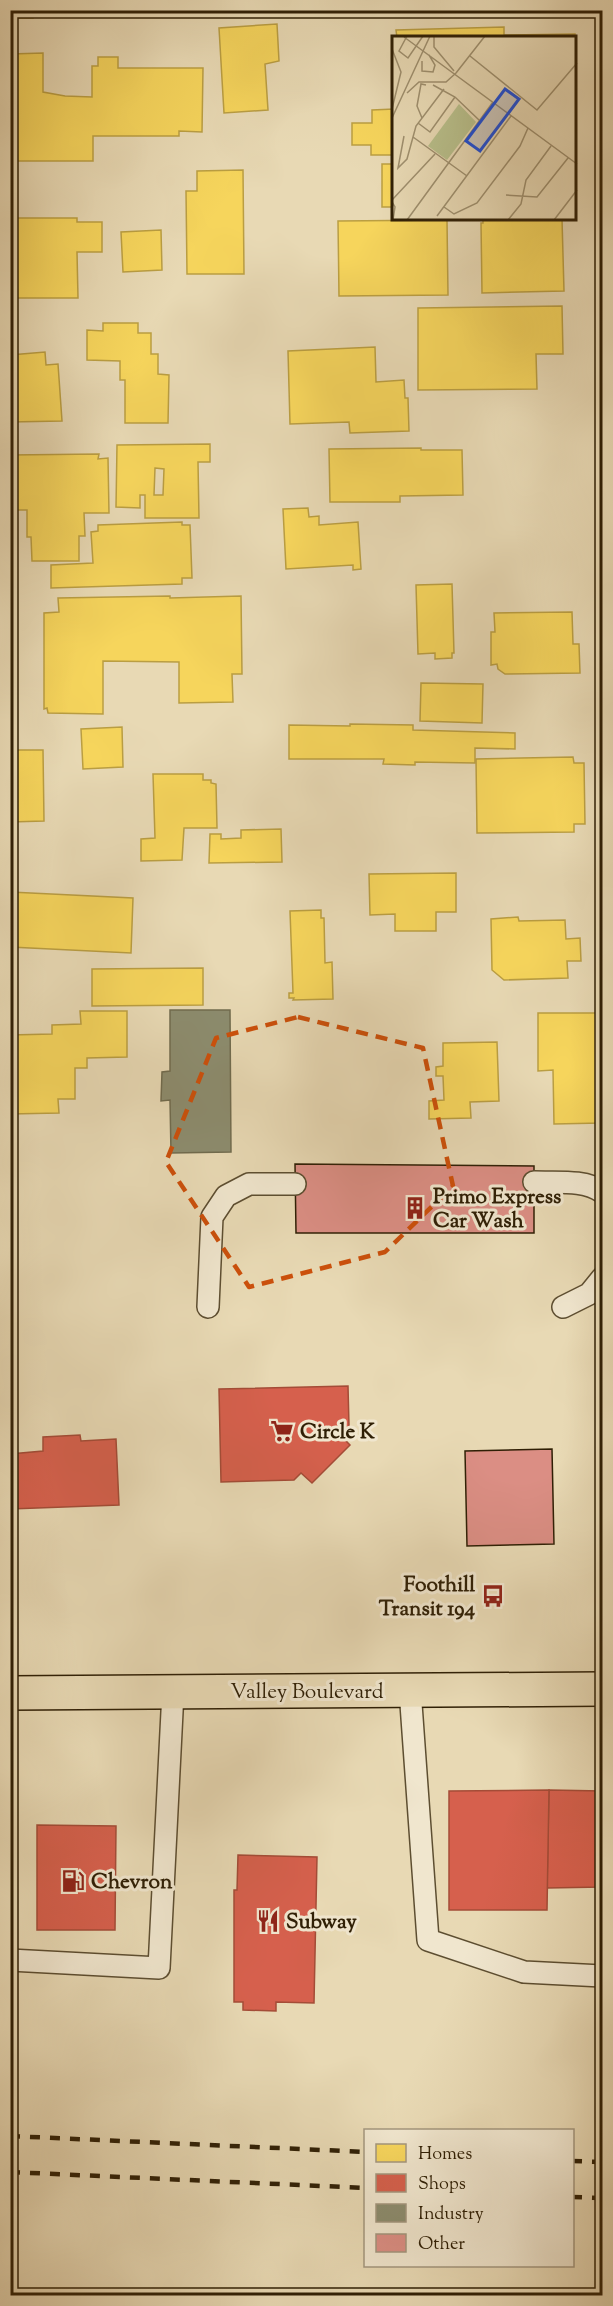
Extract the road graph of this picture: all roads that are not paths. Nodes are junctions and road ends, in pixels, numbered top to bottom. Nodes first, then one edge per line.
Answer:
1 (534, 1182) dead end
2 (295, 1184) dead end
3 (603, 1192) edge
4 (603, 1278) edge
5 (208, 1307) dead end
6 (563, 1307) dead end
7 (603, 1689) edge
8 (410, 1690) junction
9 (174, 1692) junction
10 (10, 1693) edge
11 (10, 1960) edge
12 (603, 1976) edge

1 - 3 lane
2 - 5 lane
4 - 6 lane
7 - 8 main road, Valley Boulevard
8 - 9 main road, Valley Boulevard
8 - 12 lane
9 - 10 main road, Valley Boulevard
9 - 11 lane

